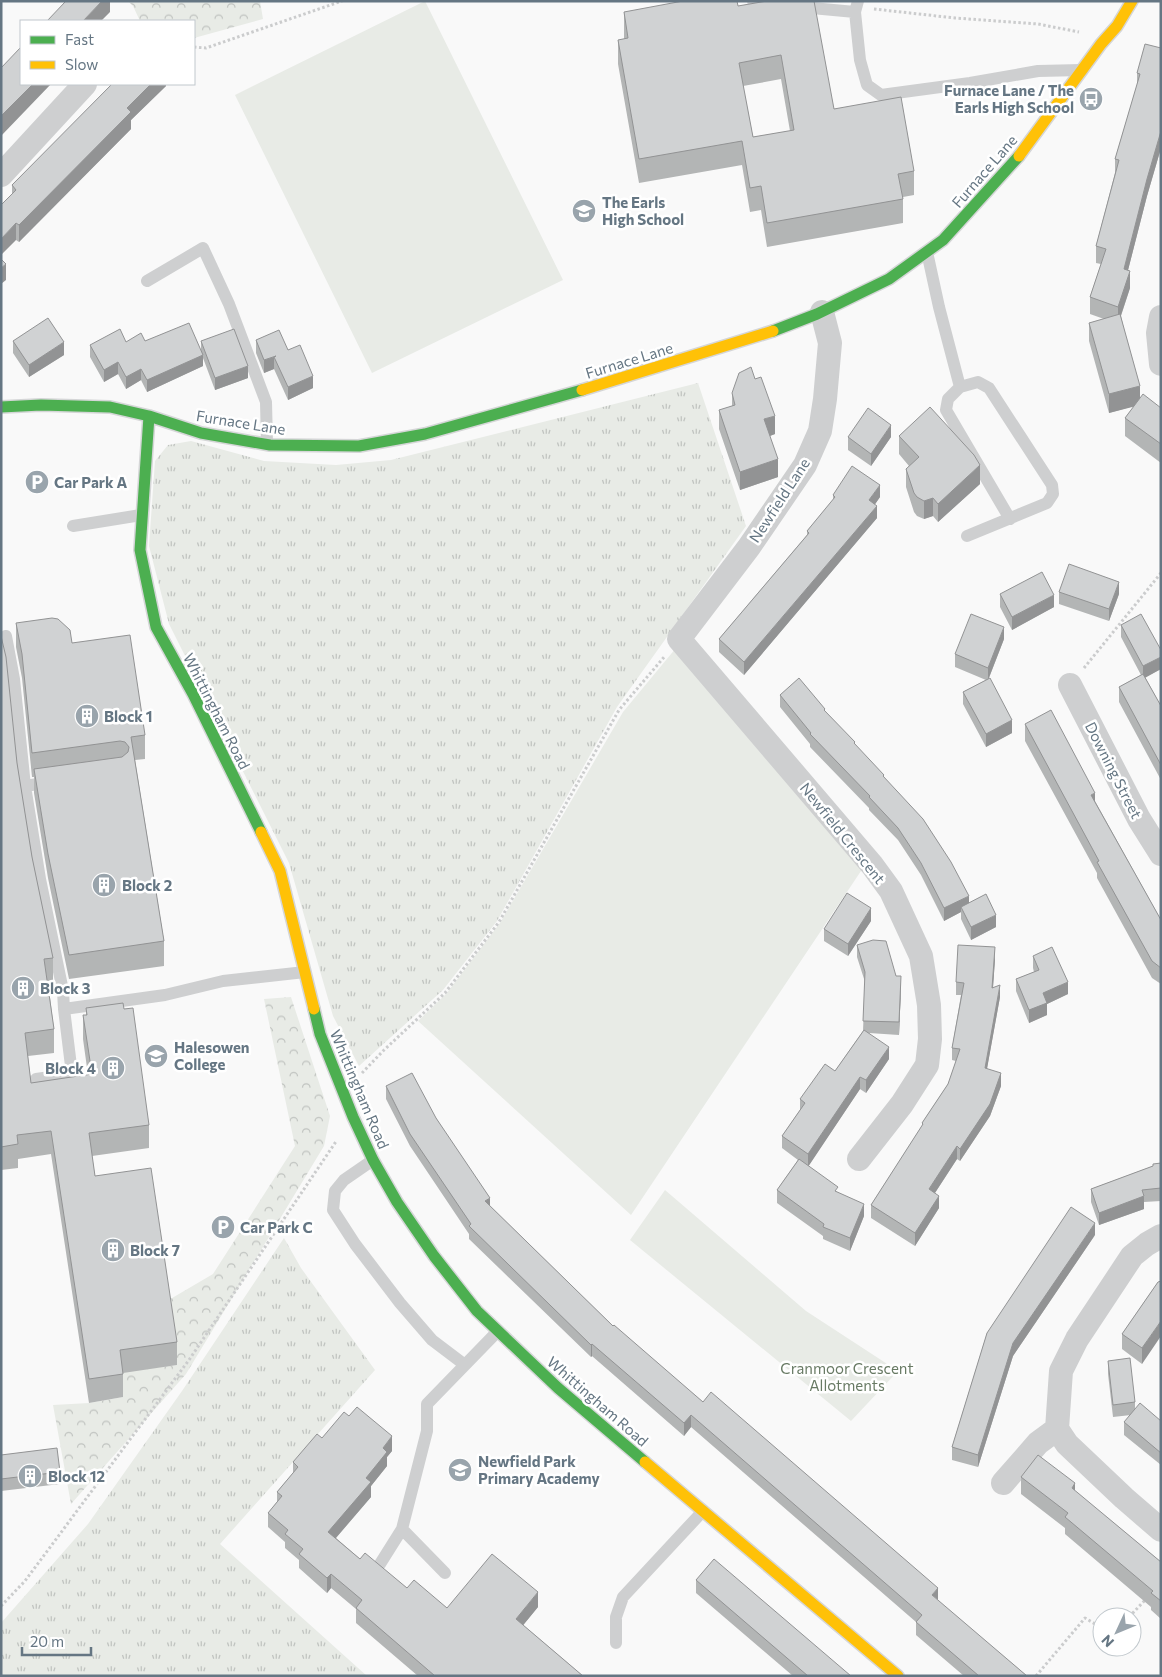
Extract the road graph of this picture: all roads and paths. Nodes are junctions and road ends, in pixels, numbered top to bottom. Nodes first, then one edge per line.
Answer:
1 (342, 1) edge
2 (753, 1) edge
3 (1132, 1) edge
4 (857, 7) edge
5 (1084, 33) dead end
6 (195, 47) edge
7 (1082, 70) junction
8 (84, 85) edge
9 (1, 175) edge
10 (927, 252) junction
11 (147, 281) dead end
12 (822, 312) junction
13 (1161, 317) edge
14 (1161, 364) edge
15 (960, 387) junction
16 (1, 407) edge
17 (149, 416) junction
18 (266, 444) junction
19 (141, 515) junction
20 (1010, 519) junction
21 (72, 526) dead end
22 (967, 536) dead end
23 (1161, 573) edge
24 (6, 636) dead end
25 (679, 639) junction
26 (1070, 685) joint
27 (63, 781) edge
28 (25, 786) junction
29 (1161, 854) edge
30 (305, 972) junction
31 (64, 1009) junction
32 (36, 1079) dead end
33 (343, 1094) junction
34 (352, 1117) junction
35 (859, 1159) dead end
36 (373, 1160) junction
37 (1161, 1236) edge
38 (498, 1332) junction
39 (465, 1365) junction
40 (1056, 1429) junction
41 (1002, 1483) dead end
42 (703, 1511) junction
43 (402, 1529) junction
44 (1161, 1530) edge
45 (380, 1564) edge
46 (445, 1573) dead end
47 (1148, 1596) edge
48 (1, 1606) edge
49 (1138, 1607) edge
50 (1092, 1622) edge
51 (616, 1643) dead end
52 (898, 1676) edge
53 (1036, 1676) edge

1 - 6 path
2 - 4 lane
3 - 7 street, Furnace Lane
4 - 5 path
4 - 7 lane
7 - 10 street, Furnace Lane
8 - 9 street
10 - 12 street, Furnace Lane
10 - 15 lane
11 - 18 lane
12 - 18 street, Furnace Lane
12 - 25 street, Newfield Lane
13 - 14 street
15 - 20 lane
15 - 20 lane
16 - 17 street, Furnace Lane
17 - 18 street, Furnace Lane
17 - 19 street, Whittingham Road
19 - 21 lane
19 - 30 street, Whittingham Road
20 - 22 lane
23 - 26 path
24 - 28 lane
25 - 33 path
25 - 35 street, Newfield Crescent
26 - 29 street, Downing Street
27 - 28 lane
28 - 31 lane
30 - 31 lane
30 - 33 street, Whittingham Road
31 - 32 lane
33 - 34 street, Whittingham Road
34 - 36 street, Whittingham Road
34 - 48 path
36 - 38 street, Whittingham Road
36 - 39 lane
37 - 40 street
38 - 39 lane
38 - 42 street, Whittingham Road
39 - 43 lane
40 - 41 street
40 - 44 street
42 - 51 lane
42 - 52 street, Whittingham Road
43 - 45 lane
43 - 46 lane
47 - 49 path
50 - 53 path

